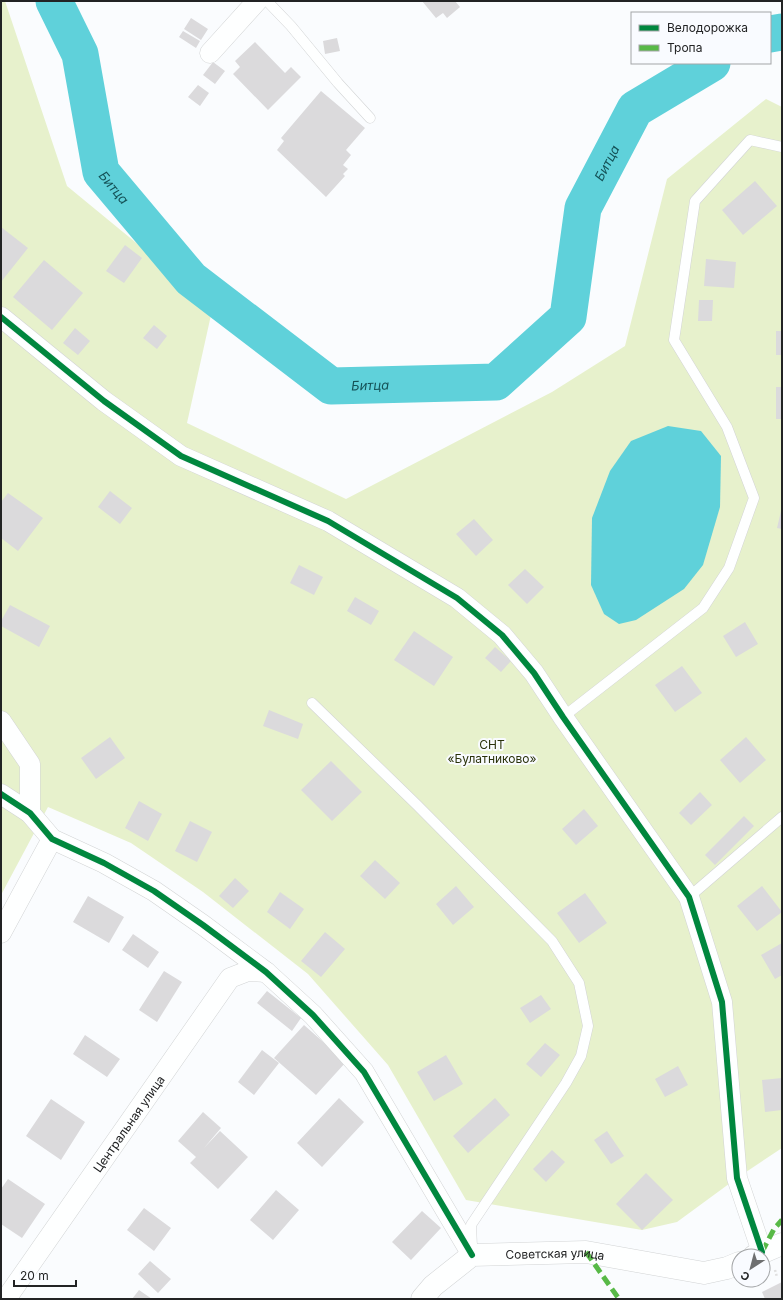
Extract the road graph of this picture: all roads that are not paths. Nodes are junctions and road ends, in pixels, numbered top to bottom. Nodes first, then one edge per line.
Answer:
1 (257, 1) edge
2 (267, 1) edge
3 (210, 53) dead end
4 (370, 118) dead end
5 (782, 147) edge
6 (1, 317) edge
7 (312, 703) dead end
8 (563, 717) junction
9 (1, 721) edge
10 (1, 794) edge
11 (30, 813) junction
12 (782, 817) edge
13 (52, 840) junction
14 (689, 897) junction
15 (1, 934) edge
16 (266, 972) junction
17 (782, 1244) edge
18 (756, 1248) edge
19 (771, 1249) edge
20 (472, 1255) junction
21 (731, 1266) edge
22 (6, 1299) edge
23 (422, 1299) edge

1 - 3 street
2 - 4 lane
5 - 8 lane
6 - 8 street
7 - 20 lane
8 - 14 street
9 - 11 street
10 - 11 street
11 - 13 street
12 - 14 lane
13 - 15 street
13 - 16 street
14 - 18 street
16 - 20 street
16 - 22 street, Центральная улица
17 - 19 street
20 - 21 street, Советская улица
20 - 23 street

